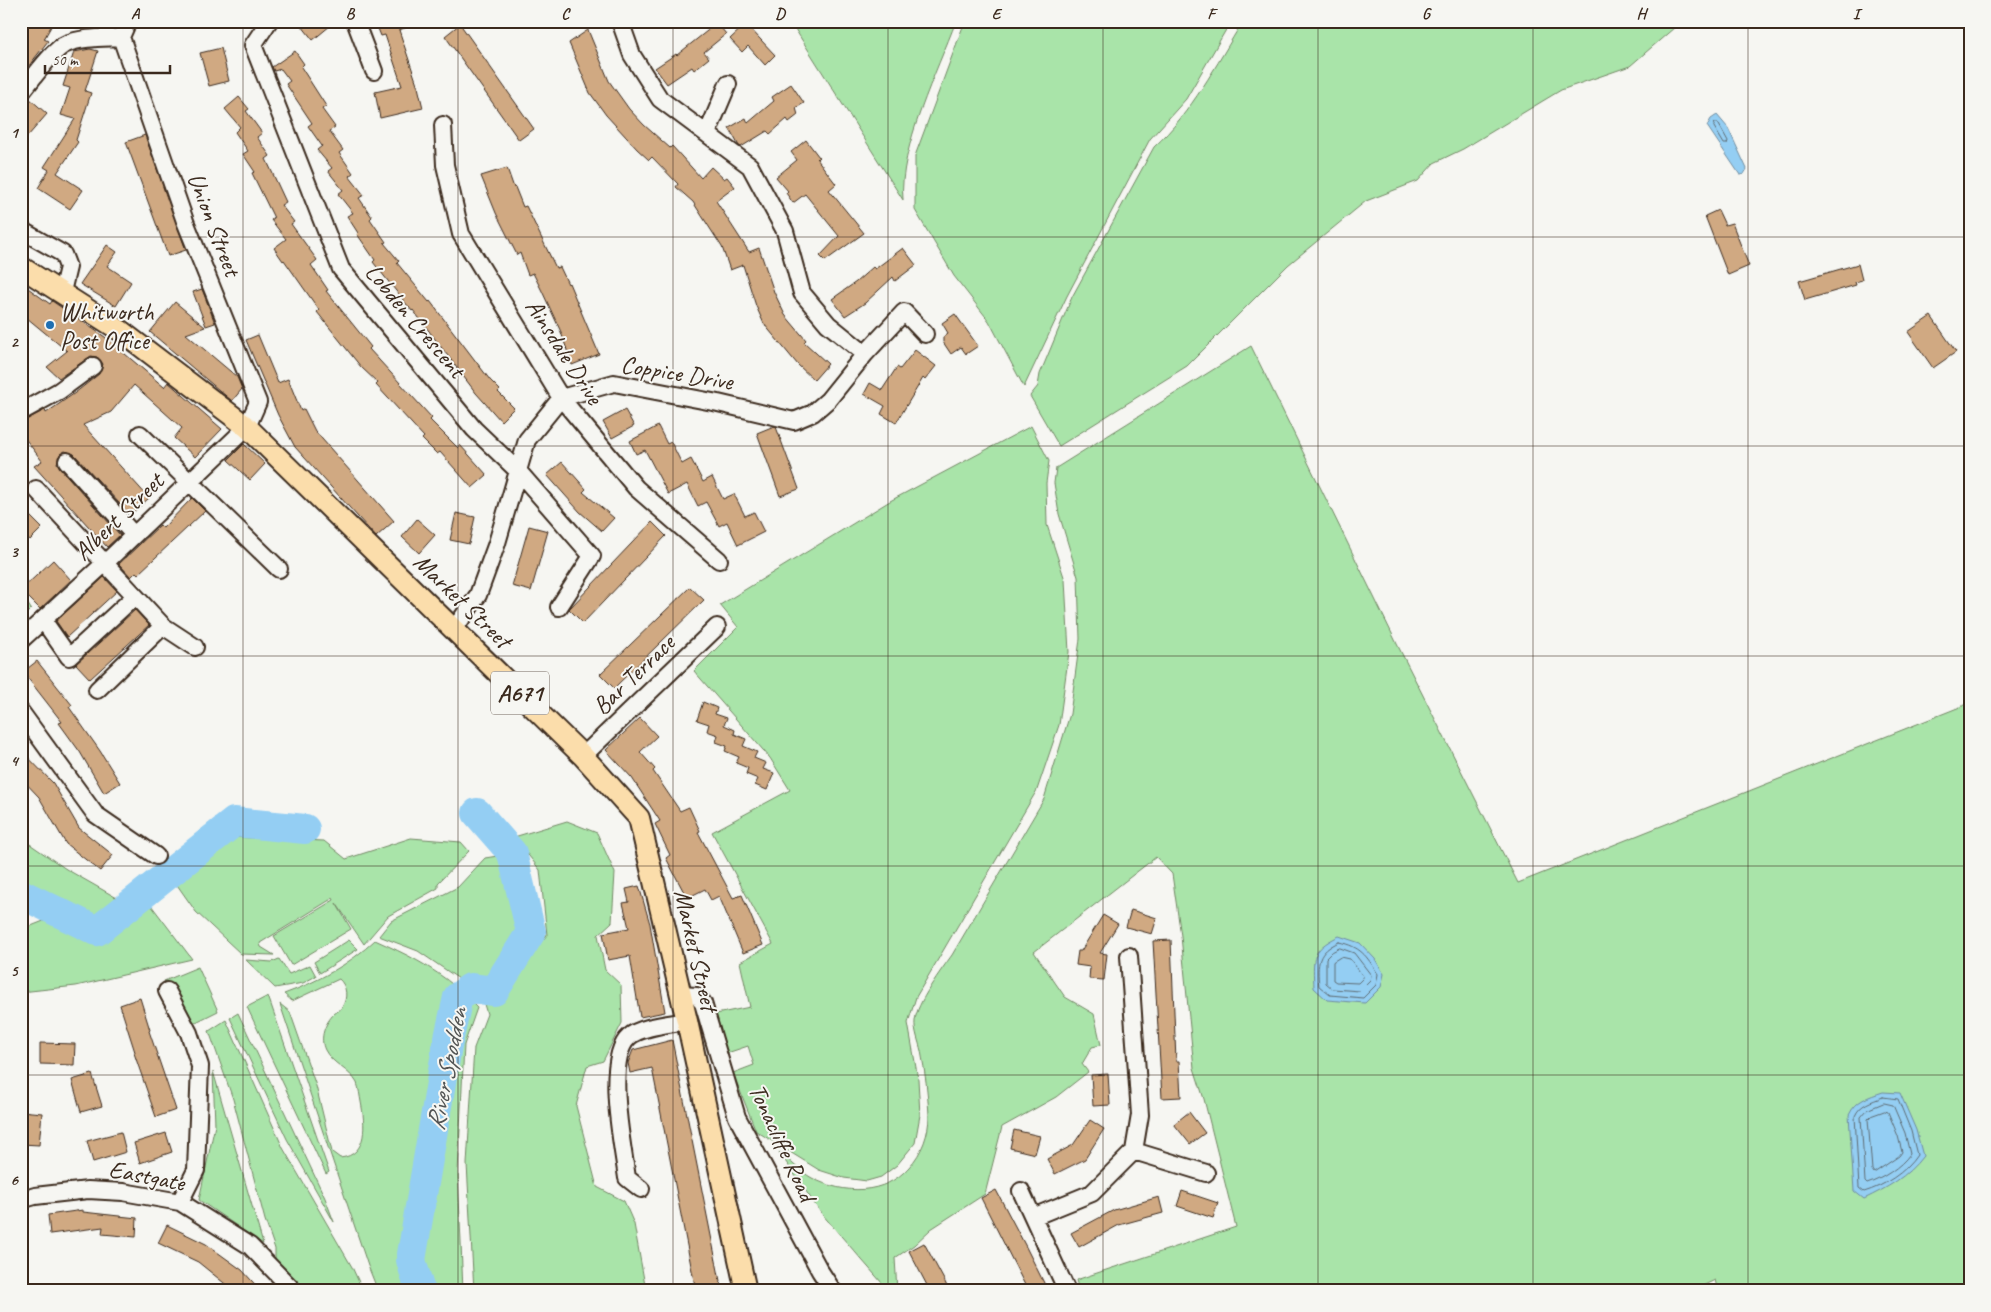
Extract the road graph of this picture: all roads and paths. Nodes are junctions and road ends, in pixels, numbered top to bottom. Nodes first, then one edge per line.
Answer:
1 (128, 21) edge
2 (269, 21) edge
3 (355, 21) edge
4 (620, 21) edge
5 (121, 37) junction
6 (374, 71) dead end
7 (728, 84) dead end
8 (21, 93) edge
9 (442, 126) dead end
10 (707, 134) junction
11 (21, 230) edge
12 (21, 267) edge
13 (62, 292) junction
14 (925, 334) dead end
15 (865, 354) junction
16 (93, 366) dead end
17 (561, 398) junction
18 (21, 412) edge
19 (247, 426) junction
20 (140, 434) dead end
21 (67, 461) dead end
22 (518, 472) junction
23 (189, 482) junction
24 (36, 489) dead end
25 (134, 535) junction
26 (719, 560) dead end
27 (104, 564) junction
28 (280, 569) dead end
29 (135, 596) junction
30 (559, 607) dead end
31 (43, 620) junction
32 (163, 626) junction
33 (717, 627) dead end
34 (455, 628) junction
35 (21, 640) edge
36 (195, 647) dead end
37 (96, 690) dead end
38 (21, 712) edge
39 (583, 756) junction
40 (156, 856) dead end
41 (1129, 956) dead end
42 (167, 991) dead end
43 (680, 994) junction
44 (687, 1021) junction
45 (1134, 1151) junction
46 (1206, 1173) dead end
47 (641, 1189) dead end
48 (1022, 1191) dead end
49 (21, 1200) edge
50 (180, 1202) junction
51 (1033, 1217) junction
52 (294, 1291) edge
53 (746, 1291) edge
54 (833, 1291) edge
55 (1067, 1291) edge

1 - 5 street
2 - 22 street, Lobden Crescent
3 - 6 street
4 - 10 street
5 - 8 street
5 - 19 street, Union Street
7 - 10 street
9 - 17 street, Ainsdale Drive
10 - 15 street
11 - 13 street
12 - 13 main road, Market Street / A671
13 - 19 main road, Market Street / A671
14 - 15 street, Coppice Drive
15 - 17 street, Coppice Drive
16 - 18 street
17 - 22 street
17 - 26 street, Ainsdale Drive
19 - 23 street, Albert Street
19 - 34 main road, Market Street / A671
20 - 23 street
21 - 25 street
22 - 30 street, Lobden Crescent
22 - 34 street
23 - 25 street, Albert Street
23 - 28 street
24 - 27 street
25 - 27 street, Albert Street
27 - 29 street
27 - 31 street, Albert Street
29 - 31 street
29 - 32 street
31 - 35 street, Albert Street
32 - 36 street
32 - 37 street
33 - 39 street, Bar Terrace
34 - 39 main road, Market Street / A671
38 - 40 street
39 - 43 main road, Market Street / A671
41 - 45 street
42 - 50 street
43 - 44 main road, Market Street / A671
43 - 54 street, Tonacliffe Road
44 - 47 street
44 - 53 main road, Market Street / A671
45 - 46 street
45 - 51 street
48 - 51 street
49 - 50 street, Eastgate
50 - 52 street, Eastgate
51 - 55 street

